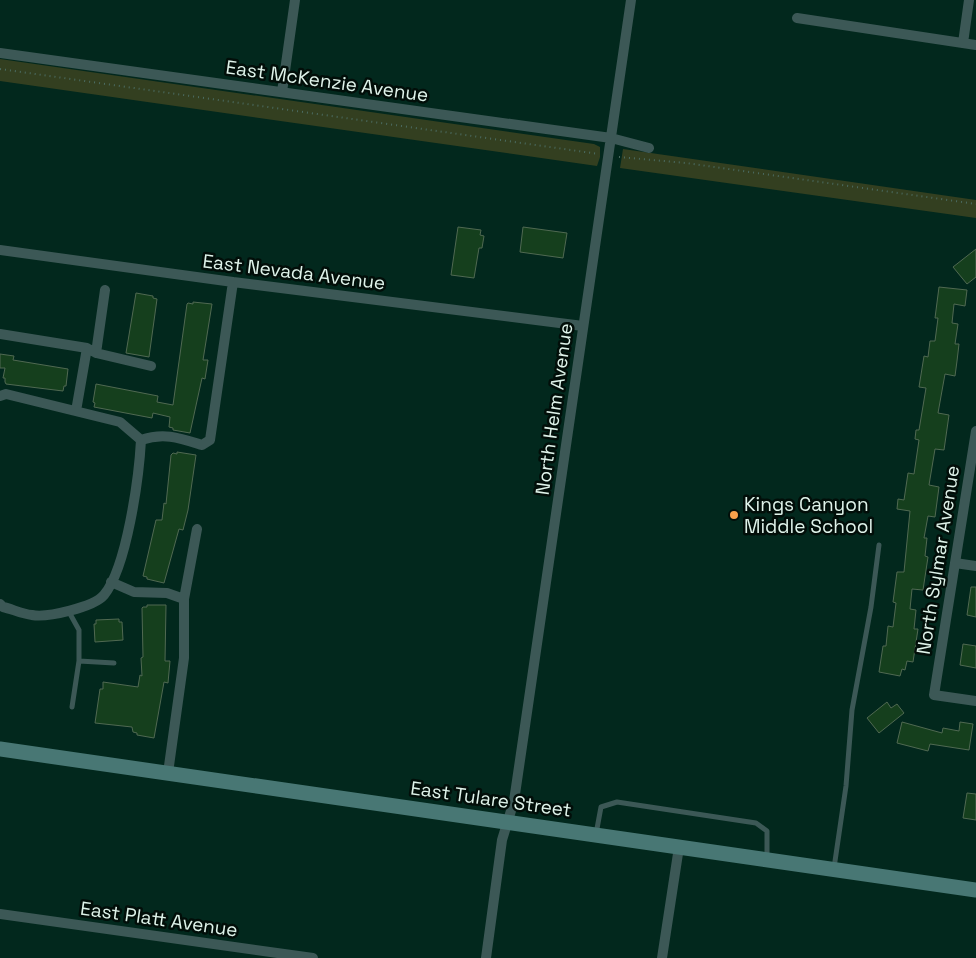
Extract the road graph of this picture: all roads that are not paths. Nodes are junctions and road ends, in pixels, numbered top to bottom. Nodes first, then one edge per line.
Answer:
1 (295, 0) edge
2 (631, 0) edge
3 (969, 0) edge
4 (797, 18) dead end
5 (963, 43) junction
6 (976, 45) edge
7 (0, 53) edge
8 (282, 92) junction
9 (611, 138) junction
10 (649, 148) dead end
11 (0, 250) edge
12 (233, 282) junction
13 (105, 290) dead end
14 (583, 326) junction
15 (0, 334) edge
16 (92, 351) junction
17 (151, 366) dead end
18 (0, 396) edge
19 (76, 411) junction
20 (976, 431) edge
21 (142, 440) junction
22 (197, 529) dead end
23 (880, 545) dead end
24 (955, 563) junction
25 (976, 566) edge
26 (112, 582) junction
27 (184, 599) junction
28 (1, 607) edge
29 (69, 612) junction
30 (79, 661) junction
31 (114, 663) dead end
32 (976, 701) edge
33 (72, 708) dead end
34 (0, 749) edge
35 (168, 773) junction
36 (507, 822) junction
37 (595, 835) junction
38 (680, 847) junction
39 (767, 860) junction
40 (834, 869) junction
41 (976, 890) edge
42 (0, 914) edge
43 (313, 958) edge
44 (486, 958) edge
45 (662, 958) edge

1 - 8 street
2 - 9 street, North Helm Avenue
3 - 5 street
4 - 5 street
5 - 6 street
7 - 8 street, East McKenzie Avenue
8 - 9 street, East McKenzie Avenue
9 - 10 street, East McKenzie Avenue
9 - 14 street, North Helm Avenue
11 - 12 street, East Nevada Avenue
12 - 14 street, East Nevada Avenue
12 - 21 street
13 - 16 street
14 - 36 street, North Helm Avenue
15 - 16 street
16 - 17 street
16 - 19 street
18 - 19 street
19 - 21 street
20 - 24 street, North Sylmar Avenue
21 - 26 street
22 - 27 street
23 - 40 lane
24 - 25 street
24 - 32 street, North Sylmar Avenue
26 - 27 street
26 - 29 street
27 - 35 street
28 - 29 street
29 - 30 lane
30 - 31 lane
30 - 33 lane
34 - 35 main road, East Tulare Street
35 - 36 main road, East Tulare Street
36 - 37 main road, East Tulare Street
36 - 44 street, North Helm Avenue
37 - 38 main road, East Tulare Street
37 - 39 lane
38 - 39 main road, East Tulare Street
38 - 45 street
39 - 40 main road, East Tulare Street
40 - 41 main road, East Tulare Street
42 - 43 street, East Platt Avenue

